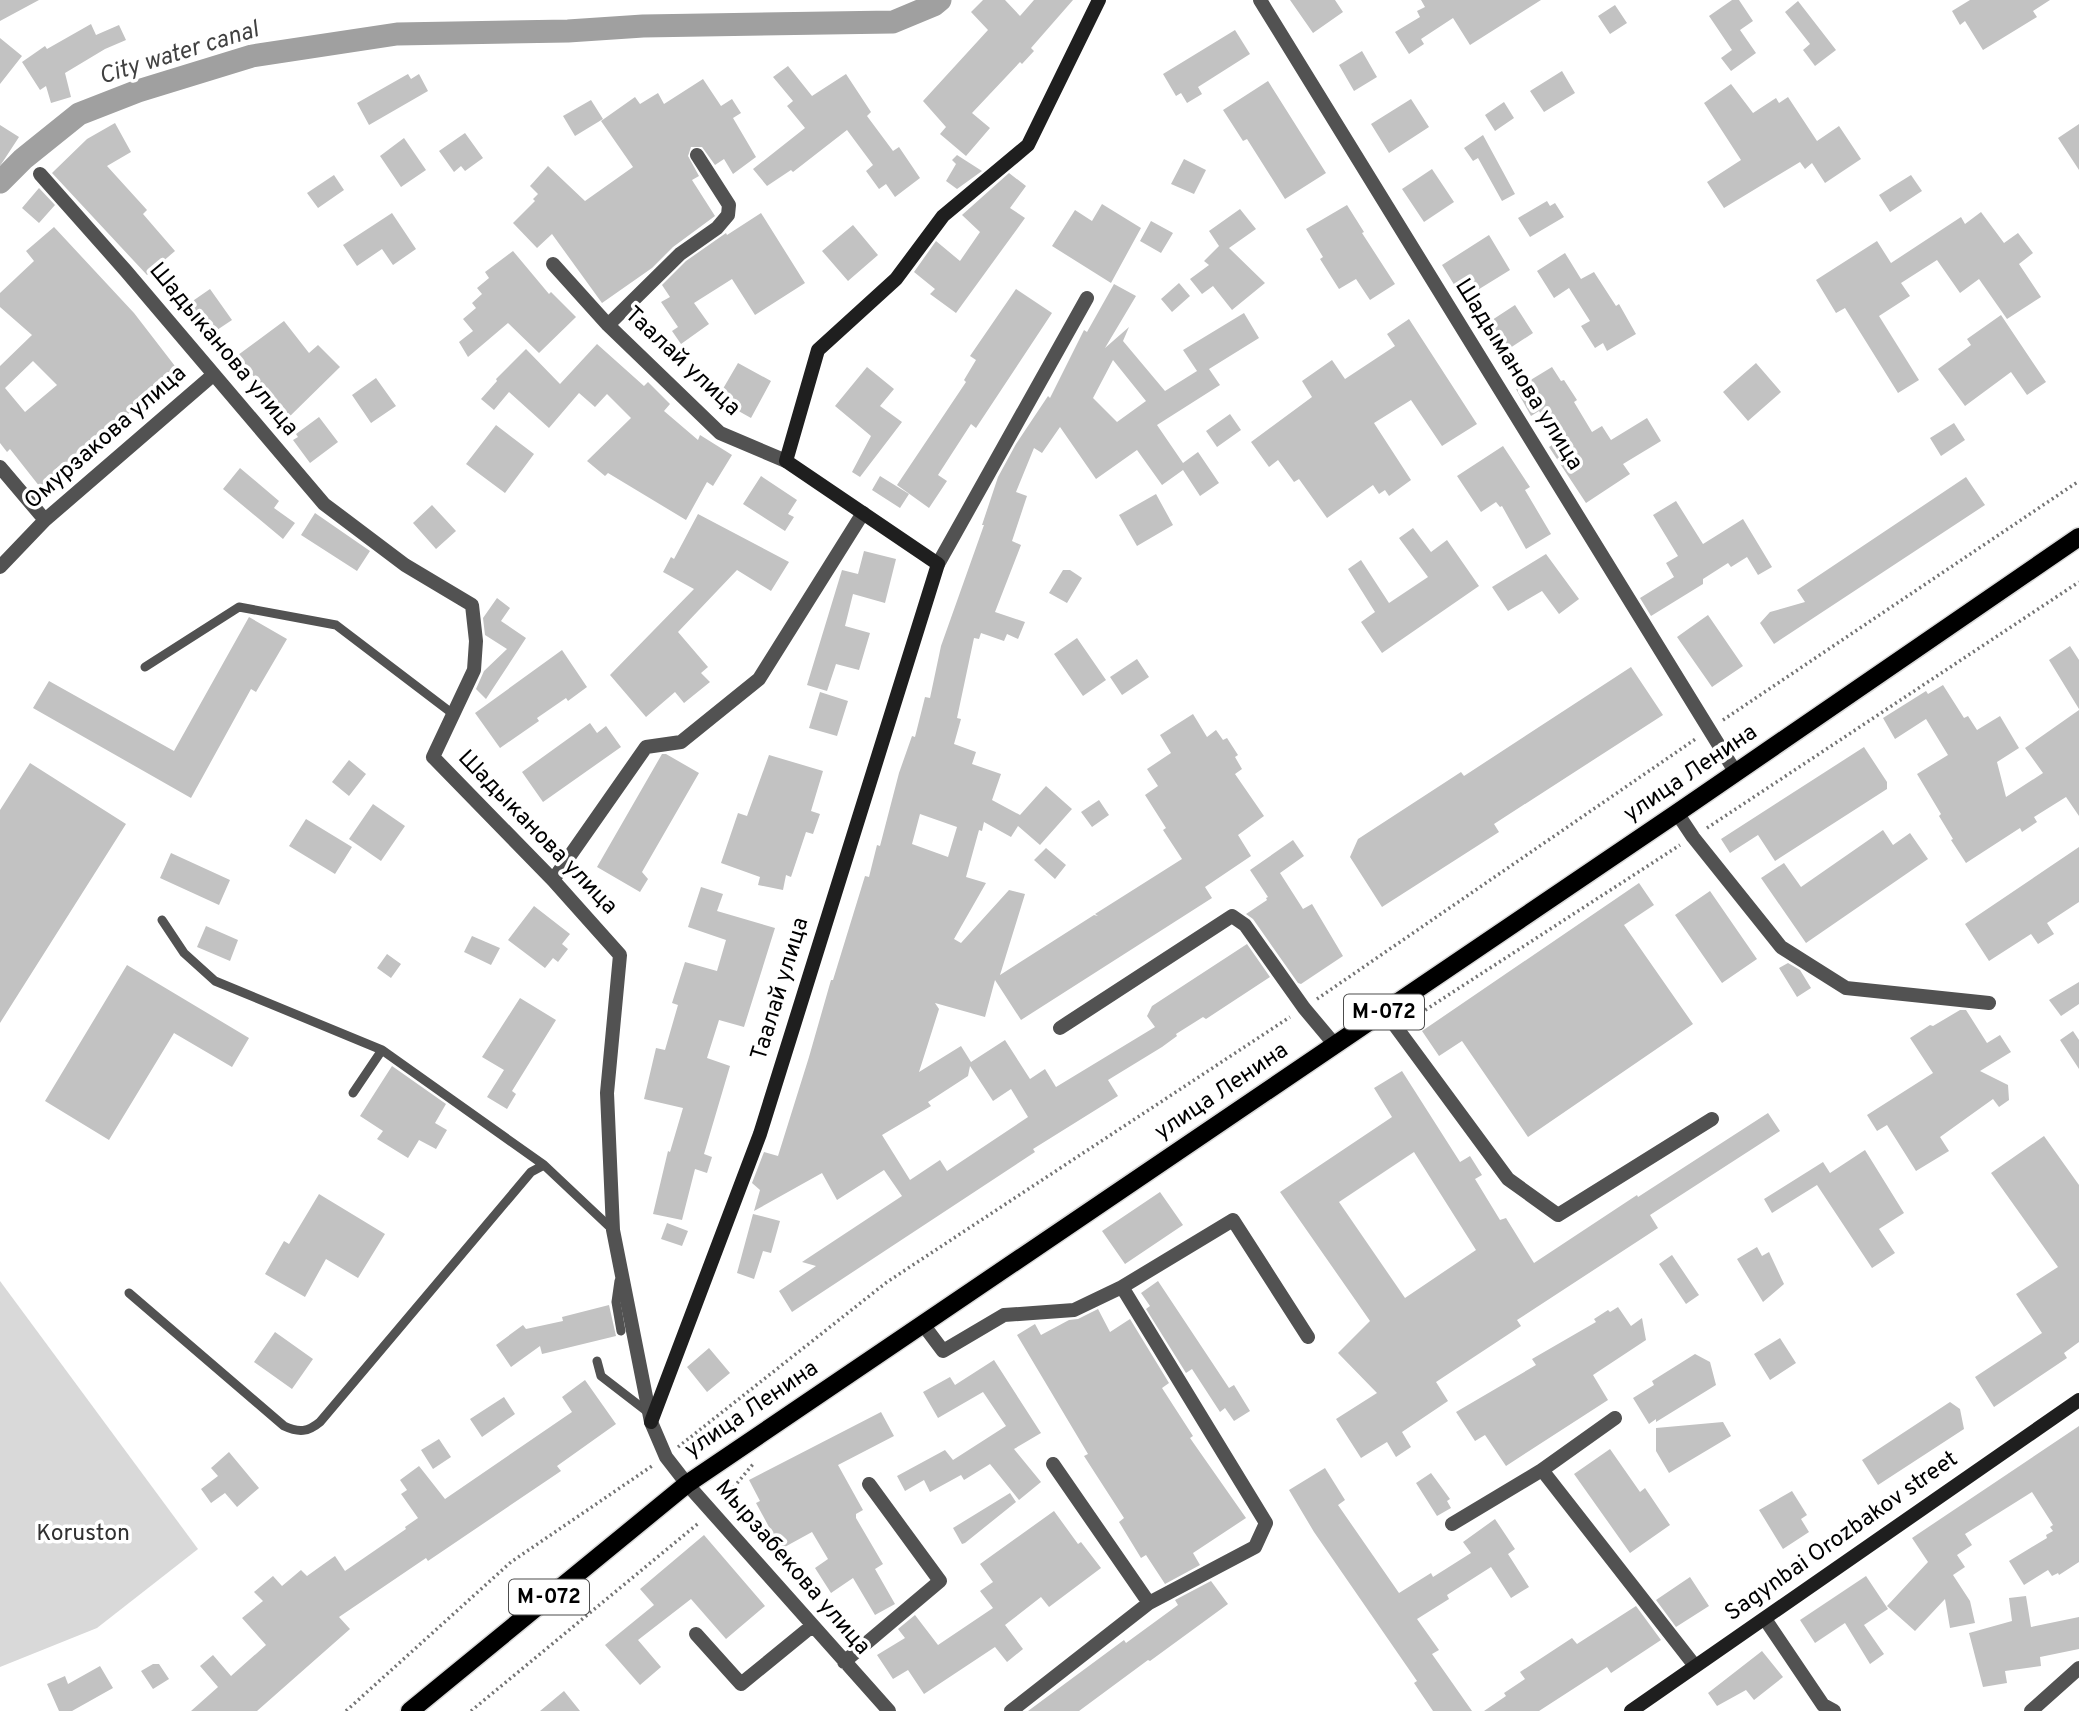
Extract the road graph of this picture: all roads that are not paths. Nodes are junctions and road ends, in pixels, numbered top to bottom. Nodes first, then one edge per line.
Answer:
1 (1099, 0) edge
2 (1260, 0) edge
3 (697, 155) dead end
4 (40, 174) dead end
5 (553, 264) dead end
6 (1087, 298) dead end
7 (608, 325) junction
8 (213, 375) junction
9 (786, 461) junction
10 (0, 467) edge
11 (863, 513) junction
12 (44, 520) junction
13 (2079, 537) edge
14 (938, 564) junction
15 (0, 567) edge
16 (145, 667) dead end
17 (453, 714) junction
18 (1736, 773) junction
19 (1678, 813) junction
20 (553, 880) junction
21 (162, 920) dead end
22 (1989, 1003) dead end
23 (1385, 1012) junction
24 (1060, 1028) dead end
25 (1335, 1045) junction
26 (382, 1050) junction
27 (353, 1093) dead end
28 (1712, 1119) dead end
29 (544, 1165) junction
30 (613, 1230) junction
31 (621, 1270) junction
32 (1122, 1287) junction
33 (129, 1293) dead end
34 (925, 1327) dead end
35 (621, 1331) dead end
36 (1308, 1337) dead end
37 (597, 1361) dead end
38 (2079, 1400) edge
39 (651, 1418) junction
40 (1615, 1418) dead end
41 (1053, 1464) dead end
42 (1542, 1470) junction
43 (687, 1484) junction
44 (869, 1485) dead end
45 (1451, 1524) dead end
46 (1149, 1603) junction
47 (1765, 1619) junction
48 (812, 1626) junction
49 (696, 1634) dead end
50 (844, 1662) junction
51 (1695, 1666) junction
52 (2079, 1668) edge
53 (410, 1711) edge
54 (889, 1711) edge
55 (1011, 1711) edge
56 (1631, 1711) edge
57 (1833, 1711) edge
58 (2031, 1711) edge

1 - 9 street
2 - 18 street, Шадыманова улица
3 - 7 street
4 - 8 street, Шадыканова улица
5 - 7 street, Таалай улица
6 - 14 street, Таалай улица
7 - 9 street, Таалай улица
8 - 12 street, Омурзакова улица
8 - 17 street, Шадыканова улица
9 - 11 street, Таалай улица
10 - 12 street
11 - 14 street, Таалай улица
11 - 20 street
12 - 15 street, Омурзакова улица
13 - 18 main road, улица Ленина / М-072
14 - 39 street, Таалай улица
16 - 17 lane
17 - 20 street, Шадыканова улица
18 - 19 main road, улица Ленина / М-072
19 - 22 street
19 - 23 main road, улица Ленина / М-072
20 - 30 street, Шадыканова улица
21 - 26 lane
23 - 25 main road, улица Ленина / М-072
23 - 28 street
24 - 25 street
25 - 43 main road, улица Ленина / М-072
26 - 27 lane
26 - 29 lane
29 - 30 lane
29 - 33 lane
30 - 31 street, Шадыканова улица
31 - 35 lane
31 - 39 street, Шадыканова улица
32 - 34 street
32 - 36 street
32 - 46 street
37 - 39 lane
38 - 47 street, Sagynbai Orozbakov street
39 - 43 street, Мырзабекова улица
40 - 42 street
41 - 46 street
42 - 45 street
42 - 51 street
43 - 48 street, Мырзабекова улица
43 - 53 main road, улица Ленина / М-072
44 - 50 street
46 - 55 street
47 - 51 street, Sagynbai Orozbakov street
47 - 57 street
48 - 49 street
48 - 50 street, Мырзабекова улица
50 - 54 street, Мырзабекова улица
51 - 56 street, Sagynbai Orozbakov street
52 - 58 street

